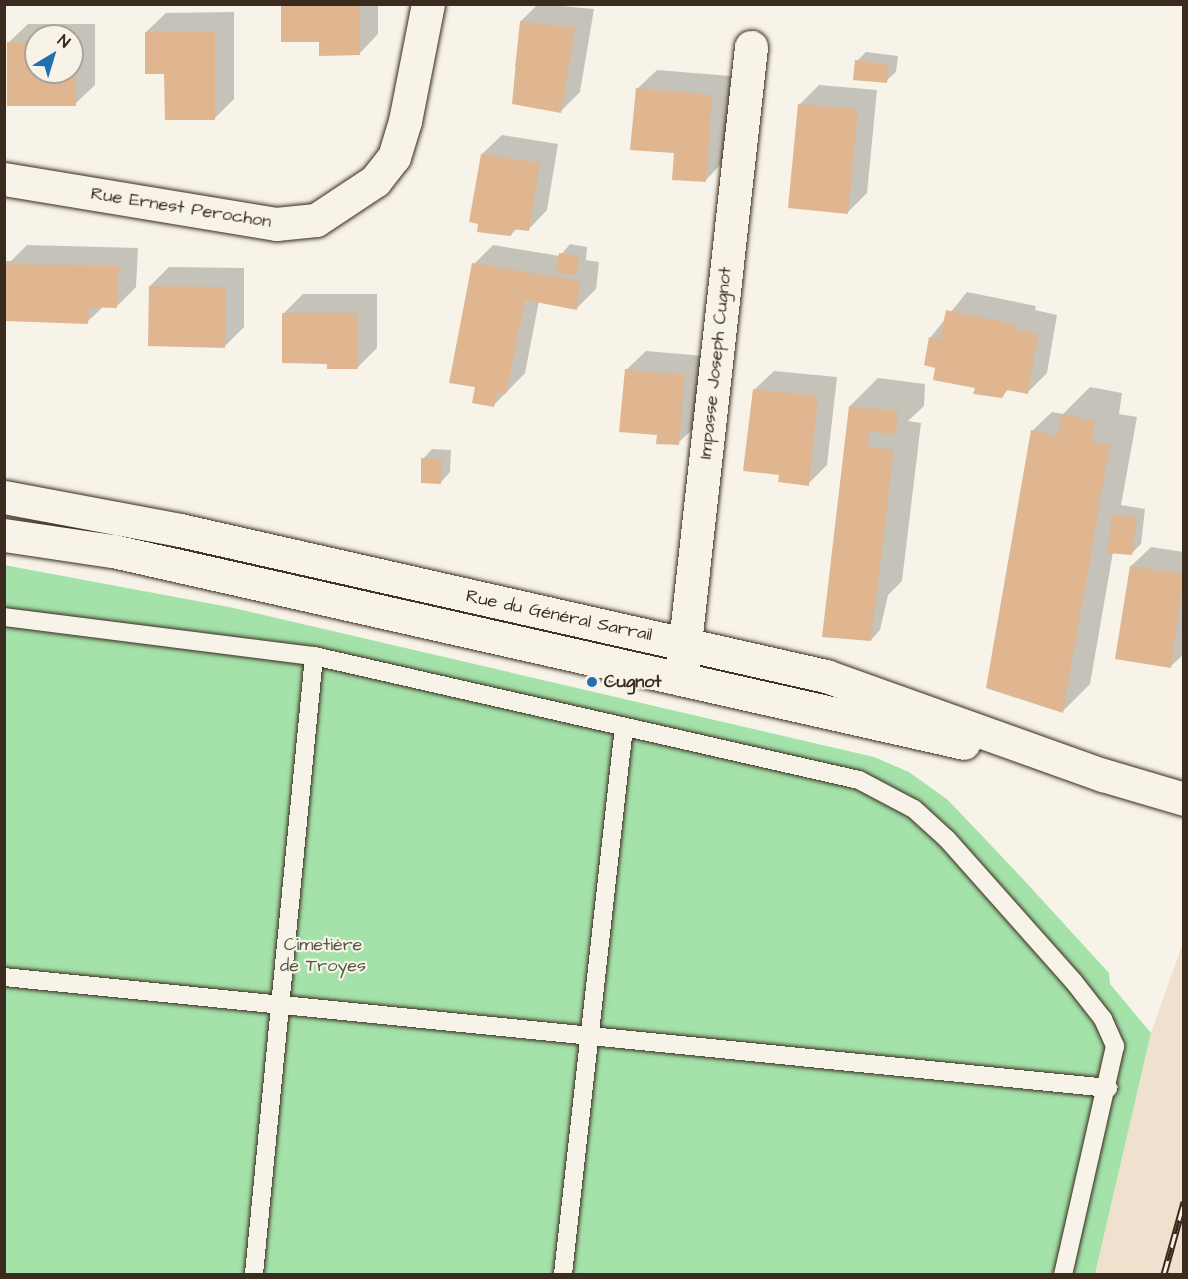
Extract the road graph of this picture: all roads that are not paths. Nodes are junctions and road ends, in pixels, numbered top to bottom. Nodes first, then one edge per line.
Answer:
1 (428, 4) edge
2 (751, 47) dead end
3 (4, 179) edge
4 (4, 497) edge
5 (4, 535) edge
6 (4, 617) edge
7 (686, 644) junction
8 (314, 656) junction
9 (681, 679) junction
10 (624, 727) junction
11 (1103, 775) junction
12 (1184, 798) edge
13 (4, 977) edge
14 (279, 1005) junction
15 (591, 1036) junction
16 (1108, 1088) junction
17 (254, 1275) edge
18 (562, 1275) edge
19 (1063, 1275) edge

1 - 3 street, Rue Ernest Perochon
2 - 7 street, Impasse Joseph Cugnot
4 - 7 street, Rue du Général Sarrail
5 - 9 street, Rue du Général Sarrail
6 - 8 lane
7 - 9 street, Impasse Joseph Cugnot
7 - 11 street, Rue du Général Sarrail
8 - 10 lane
8 - 14 lane
9 - 11 street, Rue du Général Sarrail
10 - 15 lane
10 - 16 lane
11 - 12 street, Rue du Général Sarrail
13 - 14 lane
14 - 15 lane
14 - 17 lane
15 - 16 lane
15 - 18 lane
16 - 19 lane

